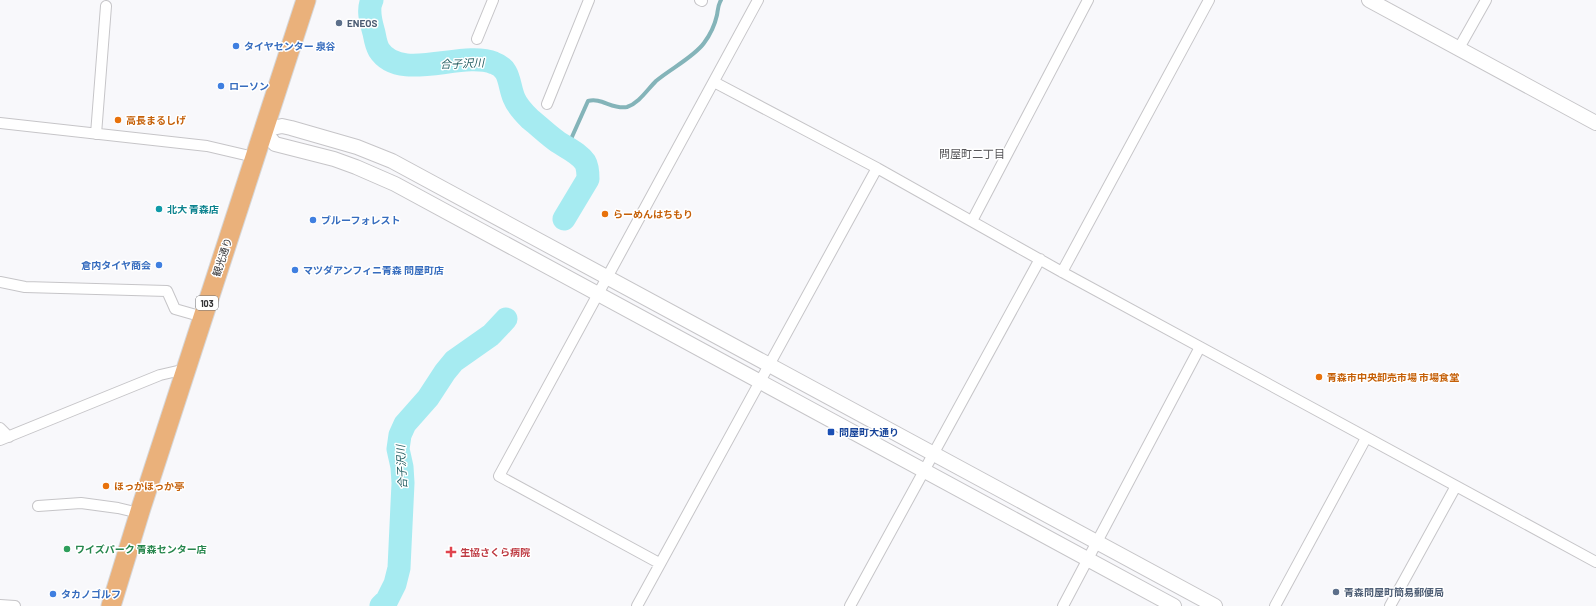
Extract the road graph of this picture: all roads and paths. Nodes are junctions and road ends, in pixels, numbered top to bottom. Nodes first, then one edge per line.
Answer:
1 (306, 0) edge
2 (493, 0) edge
3 (589, 0) edge
4 (758, 0) edge
5 (1088, 0) edge
6 (1209, 0) edge
7 (1369, 0) edge
8 (1486, 0) edge
9 (106, 6) dead end
10 (477, 39) dead end
11 (1458, 48) junction
12 (714, 82) junction
13 (547, 104) dead end
14 (0, 123) edge
15 (1596, 123) edge
16 (263, 130) junction
17 (96, 134) junction
18 (254, 157) junction
19 (877, 168) junction
20 (972, 221) junction
21 (1040, 259) junction
22 (1062, 272) junction
23 (606, 276) junction
24 (0, 282) edge
25 (597, 293) junction
26 (203, 317) junction
27 (1200, 347) junction
28 (770, 365) junction
29 (186, 369) junction
30 (760, 382) junction
31 (0, 428) edge
32 (4, 438) edge
33 (1366, 438) junction
34 (933, 454) junction
35 (924, 470) junction
36 (1456, 486) junction
37 (38, 506) dead end
38 (139, 513) junction
39 (1097, 542) junction
40 (1088, 559) junction
41 (1596, 562) edge
42 (659, 563) junction
43 (0, 606) edge
44 (15, 606) edge
45 (111, 606) edge
46 (637, 606) edge
47 (850, 606) edge
48 (1063, 606) edge
49 (1174, 606) edge
50 (1215, 606) edge
51 (1275, 606) edge
52 (1390, 606) edge

1 - 16 highway, 観光通り / 103
2 - 10 street
3 - 13 street
4 - 12 street
5 - 20 street
6 - 22 street
7 - 11 street
8 - 11 street
9 - 17 street
11 - 15 street
12 - 19 street
12 - 23 street
14 - 17 street
16 - 18 highway, 観光通り / 103
16 - 23 street
16 - 25 street
17 - 18 street
18 - 26 highway, 観光通り / 103
19 - 20 street
19 - 28 street
20 - 21 street
21 - 22 street
21 - 34 street
22 - 27 street
23 - 25 street
23 - 28 street
24 - 26 street
25 - 30 street
25 - 42 street
26 - 29 highway, 観光通り / 103
27 - 33 street
27 - 39 street
28 - 30 street
28 - 34 street
29 - 32 street
29 - 38 highway, 観光通り / 103
30 - 35 street
30 - 42 street
31 - 32 street
33 - 36 street
33 - 51 street
34 - 35 street
34 - 39 street
35 - 40 street
35 - 47 street
36 - 41 street
36 - 52 street
37 - 38 street
38 - 45 highway, 観光通り / 103
39 - 40 street
39 - 50 street
40 - 48 street
40 - 49 street
42 - 46 street
43 - 44 street

